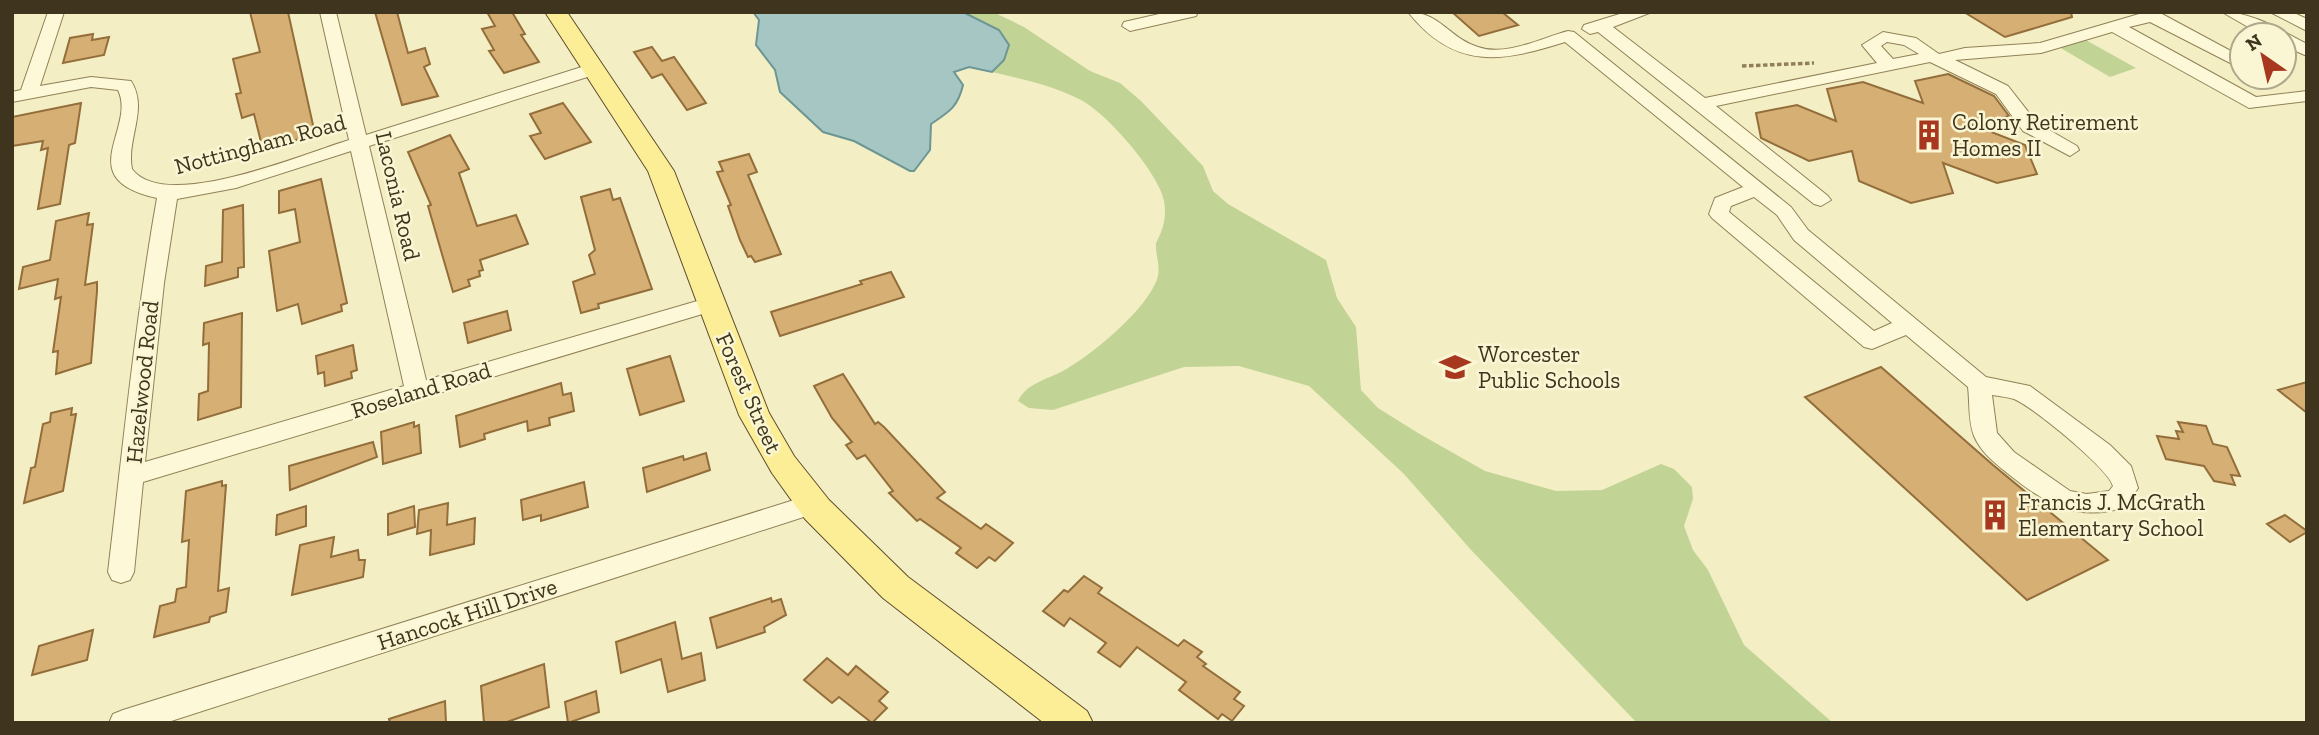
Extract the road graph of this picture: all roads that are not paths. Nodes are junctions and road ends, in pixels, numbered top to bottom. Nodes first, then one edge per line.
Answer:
1 (57, 12) edge
2 (328, 12) edge
3 (556, 12) edge
4 (1190, 12) edge
5 (1416, 12) edge
6 (1644, 12) edge
7 (2230, 12) edge
8 (2278, 12) edge
9 (2153, 14) edge
10 (2248, 21) edge
11 (1130, 26) dead end
12 (1601, 26) junction
13 (2114, 26) junction
14 (2307, 26) edge
15 (1575, 34) junction
16 (2228, 56) edge
17 (1934, 58) junction
18 (1889, 65) junction
19 (594, 69) junction
20 (2283, 91) edge
21 (2275, 94) junction
22 (20, 96) edge
23 (2307, 96) edge
24 (1702, 104) junction
25 (361, 143) junction
26 (2070, 150) dead end
27 (1758, 189) junction
28 (168, 193) junction
29 (1821, 200) dead end
30 (711, 304) junction
31 (1908, 325) junction
32 (1979, 384) junction
33 (417, 392) junction
34 (131, 476) junction
35 (810, 505) junction
36 (121, 572) dead end
37 (123, 723) edge
38 (1074, 723) edge

1 - 22 street, Nottingham Road
2 - 25 street, Laconia Road
3 - 19 main road, Forest Street
4 - 11 street
5 - 15 street
6 - 12 street
7 - 10 street
8 - 14 street
9 - 13 street
9 - 16 street
12 - 15 street
12 - 24 street
13 - 17 street
13 - 21 street
15 - 27 street
17 - 18 street
17 - 18 street
17 - 26 street
18 - 24 street
19 - 25 street, Nottingham Road
19 - 30 main road, Forest Street
20 - 21 street
21 - 23 street
22 - 28 street, Nottingham Road
24 - 29 street
25 - 28 street, Nottingham Road
25 - 33 street, Laconia Road
27 - 31 street
27 - 31 street
28 - 34 street, Hazelwood Road
30 - 33 street, Roseland Road
30 - 35 main road, Forest Street
31 - 32 street
32 - 32 street
33 - 34 street, Roseland Road
34 - 36 street, Hazelwood Road
35 - 37 street, Hancock Hill Drive
35 - 38 main road, Forest Street

